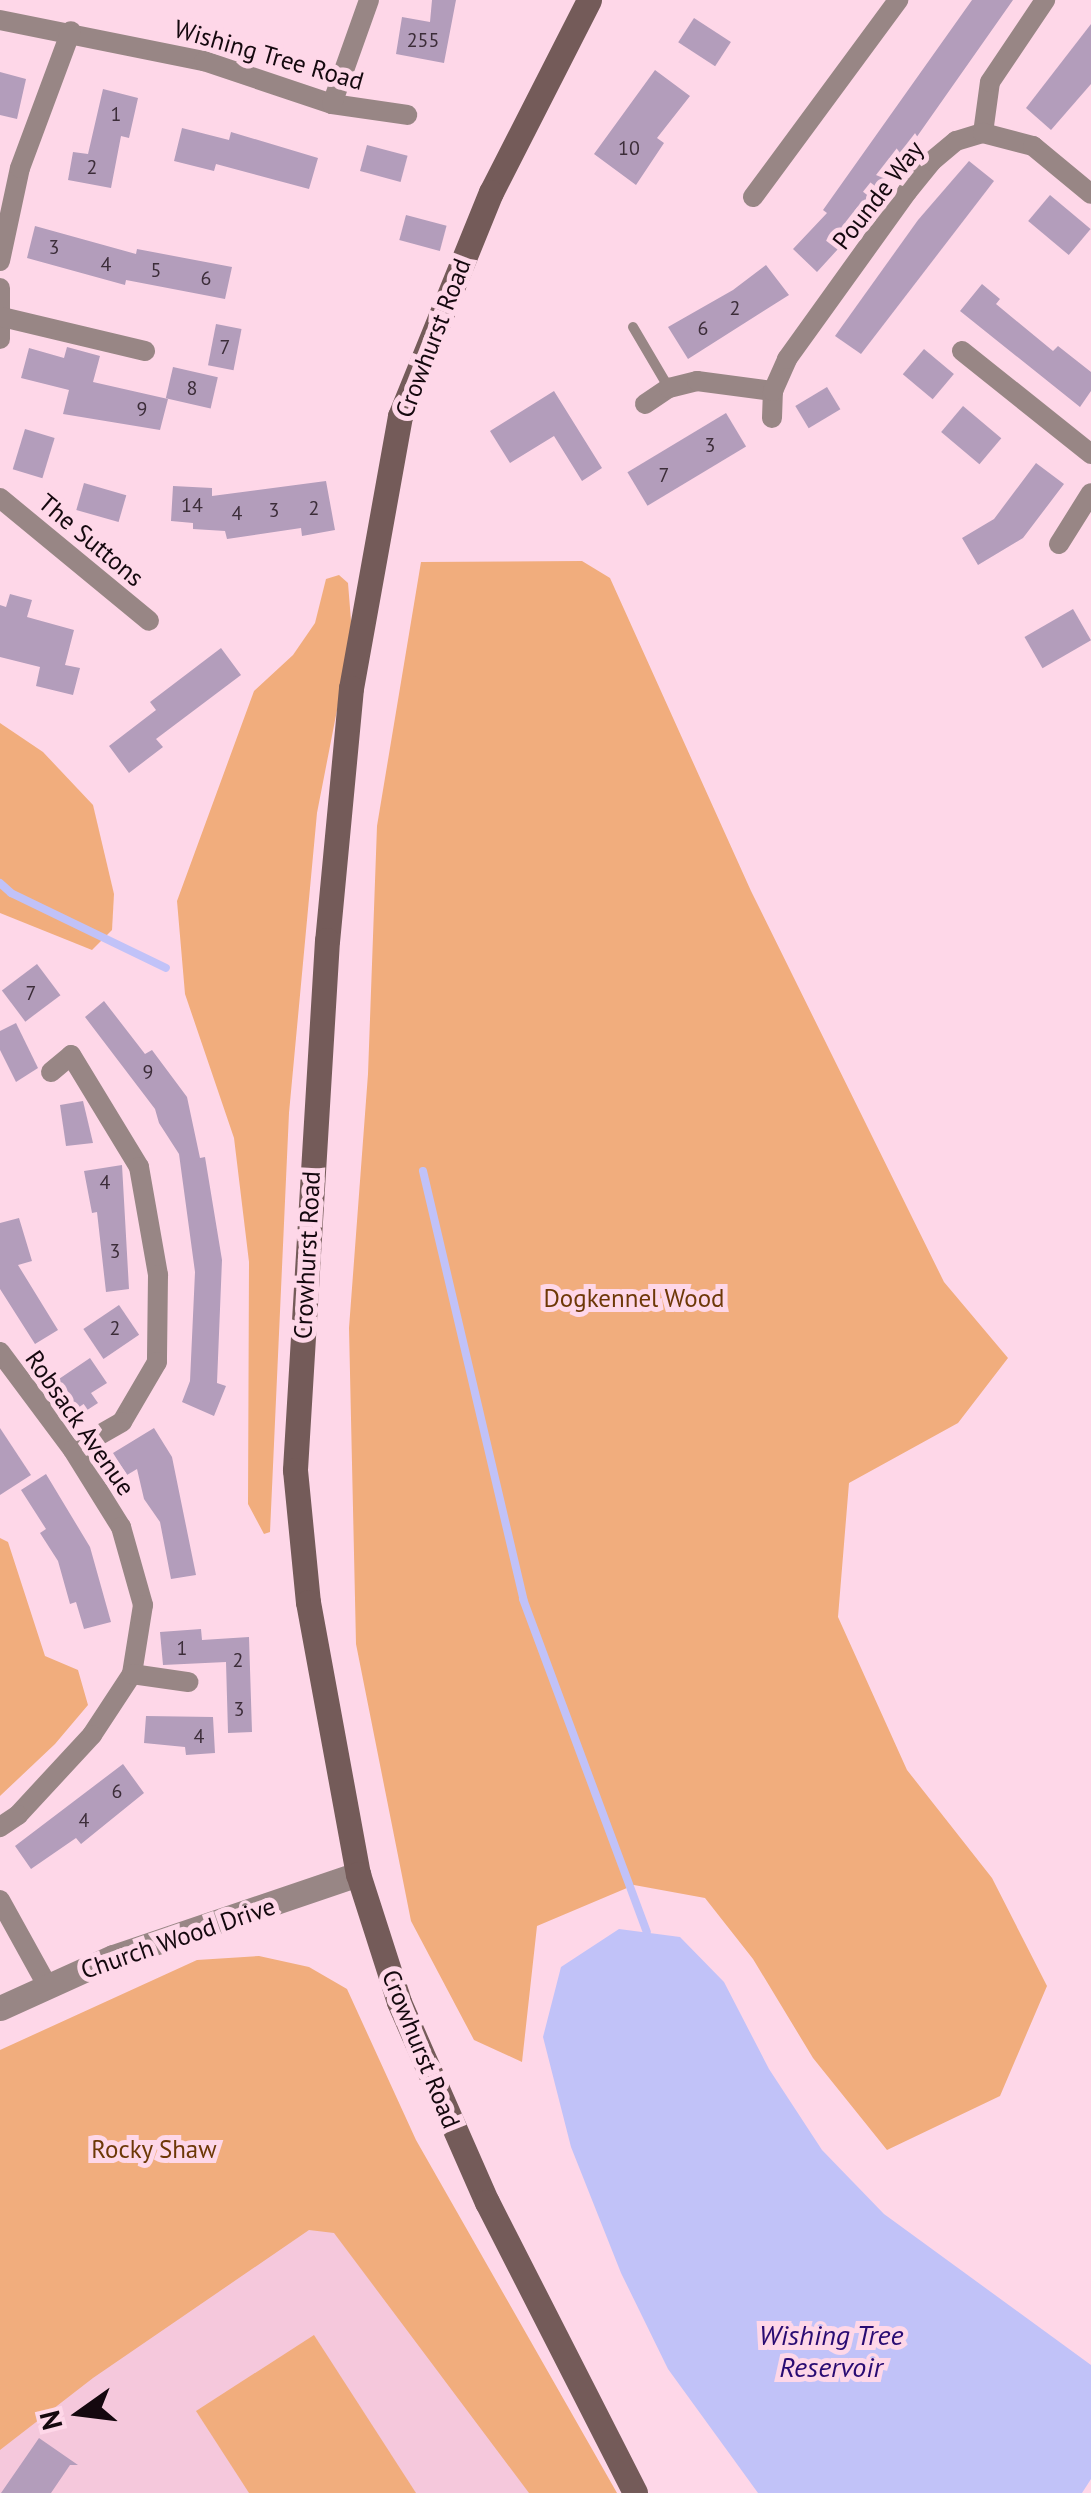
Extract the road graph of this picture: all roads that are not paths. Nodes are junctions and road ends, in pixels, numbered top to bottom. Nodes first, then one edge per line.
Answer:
1 (369, 0) edge
2 (590, 0) edge
3 (898, 0) edge
4 (1045, 0) edge
5 (0, 20) edge
6 (71, 31) junction
7 (332, 104) junction
8 (407, 115) dead end
9 (983, 132) junction
10 (1091, 194) edge
11 (752, 197) dead end
12 (0, 261) edge
13 (0, 288) edge
14 (2, 317) edge
15 (633, 326) dead end
16 (0, 340) edge
17 (962, 350) dead end
18 (145, 351) dead end
19 (670, 388) junction
20 (773, 391) junction
21 (644, 404) dead end
22 (772, 418) dead end
23 (1091, 454) edge
24 (1091, 493) edge
25 (0, 498) edge
26 (1059, 544) dead end
27 (150, 622) dead end
28 (51, 1072) dead end
29 (0, 1352) edge
30 (73, 1450) junction
31 (132, 1674) junction
32 (188, 1682) dead end
33 (0, 1827) edge
34 (358, 1874) junction
35 (0, 1900) edge
36 (47, 1985) junction
37 (0, 2008) edge
38 (635, 2493) edge

1 - 7 street
2 - 34 main road, Crowhurst Road
3 - 11 street
4 - 9 street
5 - 6 street, Wishing Tree Road
6 - 7 street, Wishing Tree Road
6 - 12 street
7 - 8 street, Wishing Tree Road
9 - 10 street
9 - 20 street, Pounde Way
13 - 14 street
14 - 16 street
14 - 18 street
15 - 19 lane
17 - 23 street
19 - 20 street
19 - 21 street
20 - 22 street, Pounde Way
24 - 26 street
25 - 27 street, The Suttons
28 - 30 street
29 - 30 street, Robsack Avenue
30 - 31 street, Robsack Avenue
31 - 32 street
31 - 33 street, Robsack Avenue
34 - 36 street, Church Wood Drive
34 - 38 main road, Crowhurst Road
35 - 36 street
36 - 37 street, Church Wood Drive

